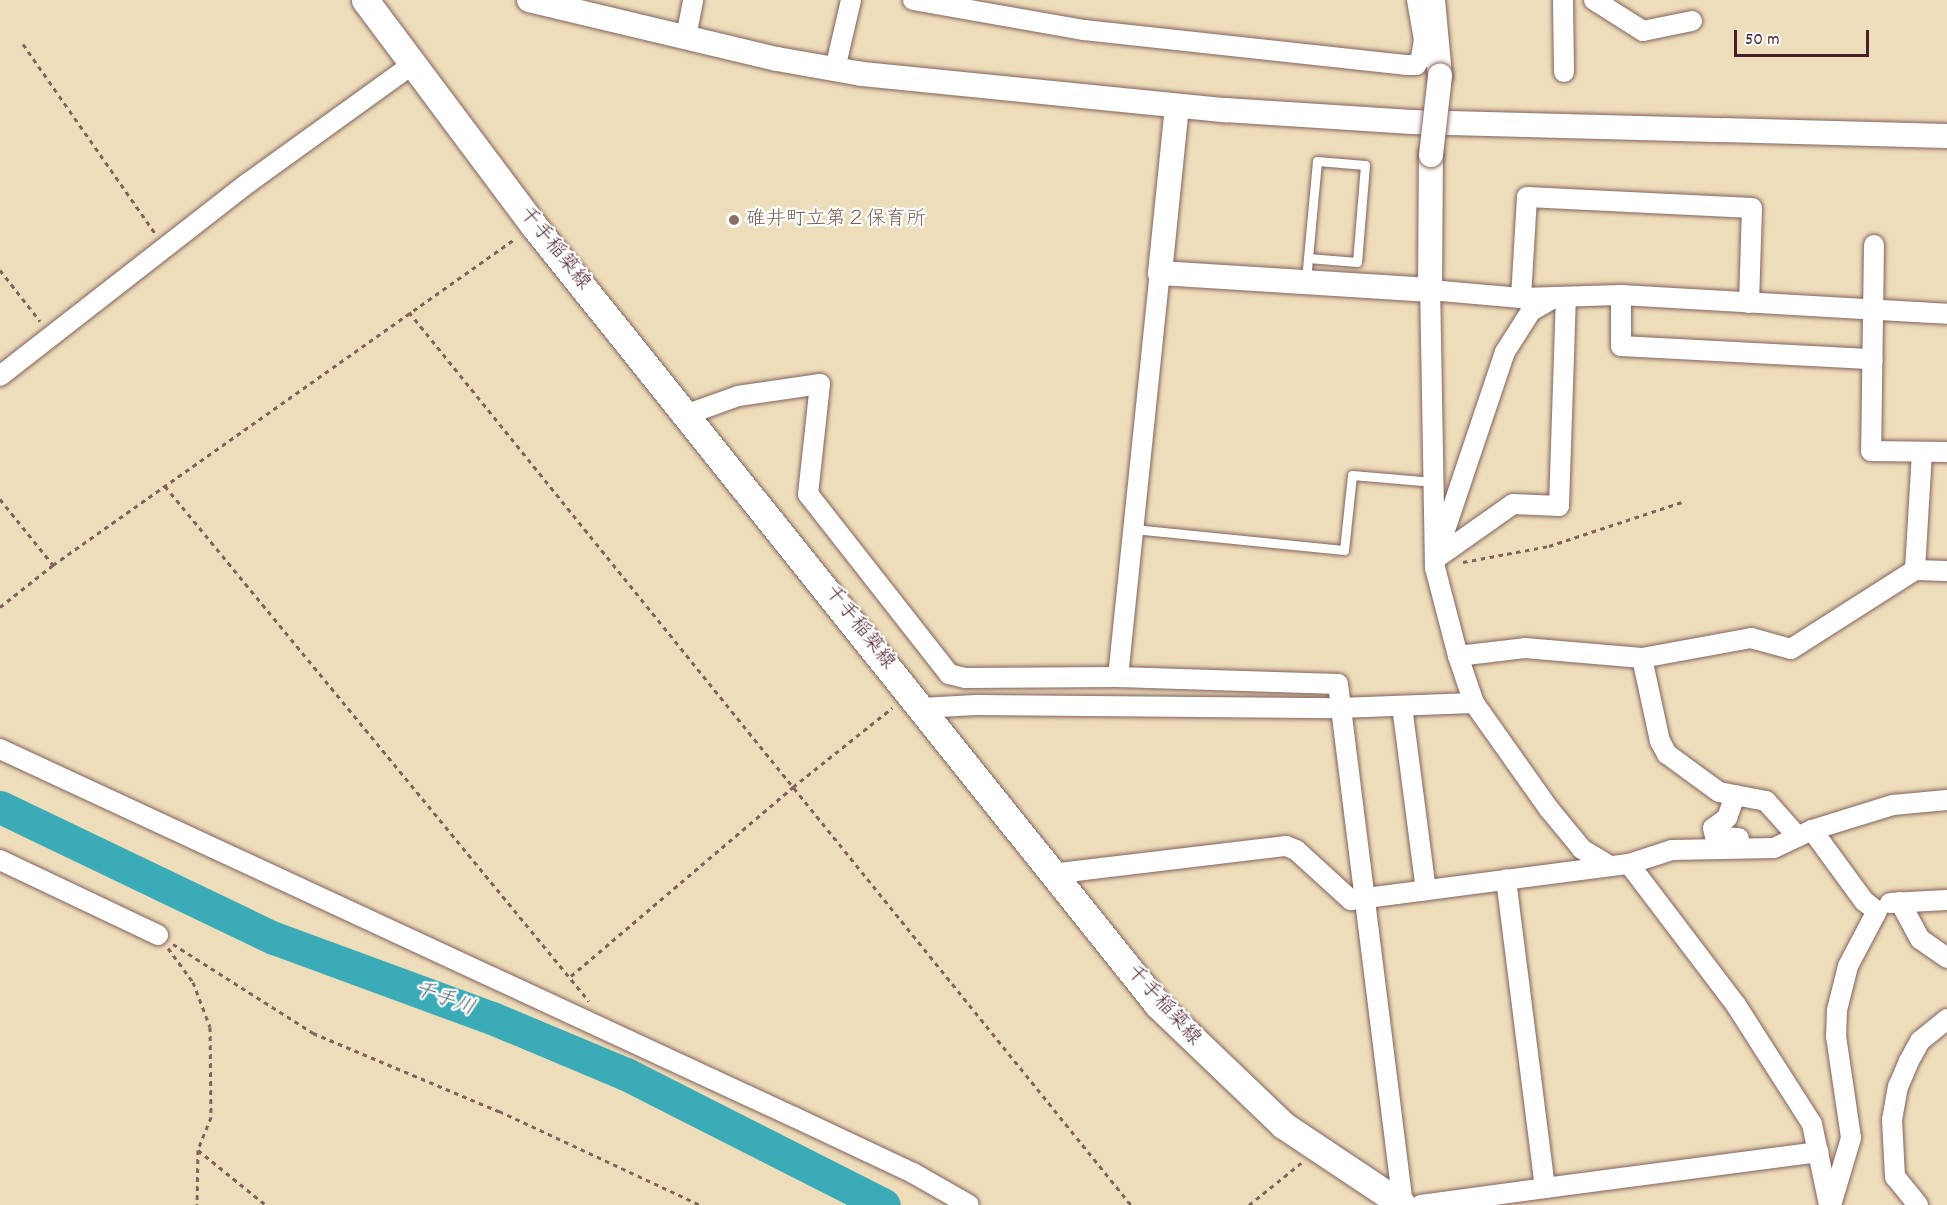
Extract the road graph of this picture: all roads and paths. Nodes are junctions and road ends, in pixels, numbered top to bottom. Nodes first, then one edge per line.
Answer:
1 (365, 0) edge
2 (529, 0) edge
3 (693, 0) edge
4 (851, 0) edge
5 (913, 0) edge
6 (1417, 0) edge
7 (1433, 0) edge
8 (1563, 0) edge
9 (1594, 0) edge
10 (1692, 21) dead end
11 (686, 37) junction
12 (23, 44) dead end
13 (413, 64) junction
14 (836, 69) junction
15 (1564, 72) dead end
16 (1177, 106) junction
17 (1947, 136) edge
18 (534, 226) junction
19 (1874, 245) dead end
20 (164, 247) junction
21 (1308, 258) junction
22 (0, 270) edge
23 (1160, 273) junction
24 (1305, 283) junction
25 (1430, 290) junction
26 (1621, 295) junction
27 (1561, 297) junction
28 (1521, 298) junction
29 (1749, 303) junction
30 (1874, 309) junction
31 (409, 312) junction
32 (1947, 314) edge
33 (51, 334) junction
34 (1873, 359) junction
35 (0, 376) edge
36 (688, 414) junction
37 (1922, 452) junction
38 (1947, 452) edge
39 (1434, 482) junction
40 (165, 486) junction
41 (0, 499) edge
42 (1682, 502) dead end
43 (1133, 529) junction
44 (1435, 563) junction
45 (53, 565) junction
46 (1915, 570) junction
47 (1947, 571) edge
48 (0, 607) edge
49 (1458, 656) junction
50 (1642, 658) junction
51 (1118, 677) junction
52 (915, 701) junction
53 (1474, 703) junction
54 (1402, 706) junction
55 (1339, 708) junction
56 (0, 749) edge
57 (792, 787) junction
58 (1735, 795) junction
59 (1947, 800) edge
60 (1805, 834) junction
61 (1760, 848) junction
62 (0, 860) edge
63 (1619, 865) junction
64 (1051, 874) junction
65 (1506, 879) junction
66 (1426, 890) junction
67 (1363, 898) junction
68 (1947, 900) edge
69 (1900, 902) junction
70 (1877, 911) junction
71 (158, 935) junction
72 (1947, 958) edge
73 (1947, 1019) edge
74 (1319, 1149) junction
75 (198, 1150) junction
76 (1819, 1152) junction
77 (1545, 1188) junction
78 (197, 1205) edge
79 (267, 1205) edge
80 (701, 1205) edge
81 (969, 1205) edge
82 (1131, 1205) edge
83 (1249, 1205) edge
84 (1403, 1205) edge
85 (1421, 1205) edge
86 (1830, 1205) edge
87 (1918, 1205) edge

1 - 13 main road, 千手稲築線
2 - 11 street
3 - 11 street
4 - 14 street
5 - 6 street
7 - 25 street, bridge
8 - 15 street
9 - 10 street
11 - 14 street
12 - 20 path
13 - 18 main road, 千手稲築線
13 - 20 street
14 - 16 street
16 - 17 street
16 - 23 street
18 - 31 path
18 - 36 main road, 千手稲築線
19 - 30 street
20 - 33 street
21 - 21 lane
21 - 24 lane
22 - 33 path
23 - 24 street
23 - 43 street
24 - 25 street
25 - 28 street
25 - 39 street
26 - 27 street
26 - 29 street
26 - 34 street
27 - 28 street
27 - 44 street
27 - 44 street
28 - 29 street
29 - 30 street
30 - 32 street
30 - 34 street
31 - 40 path
31 - 57 path
33 - 35 street
34 - 37 street
36 - 51 street
36 - 52 main road, 千手稲築線
37 - 38 street
37 - 46 street
39 - 43 lane
39 - 44 street
40 - 45 path
40 - 57 path
41 - 45 path
42 - 44 path
43 - 51 street
44 - 49 street
45 - 48 path
46 - 47 street
46 - 50 street
49 - 50 street
49 - 53 street
50 - 58 street
51 - 55 street
52 - 55 street
52 - 57 path
52 - 64 main road, 千手稲築線
53 - 54 street
53 - 63 street
54 - 55 street
54 - 66 street
55 - 67 street
56 - 81 street
57 - 82 path
58 - 60 street
58 - 61 street
59 - 60 street
60 - 61 street
60 - 70 street
61 - 63 street
62 - 71 street
63 - 65 street
63 - 76 street
64 - 67 street
64 - 74 main road, 千手稲築線
65 - 66 street
65 - 77 street
66 - 67 street
67 - 84 street
68 - 69 street
69 - 70 street
69 - 72 street
70 - 86 street
71 - 75 path
71 - 80 path
73 - 87 street
74 - 83 path
74 - 84 main road, 千手稲築線
75 - 78 path
75 - 79 path
76 - 77 street
76 - 86 street
77 - 85 street

